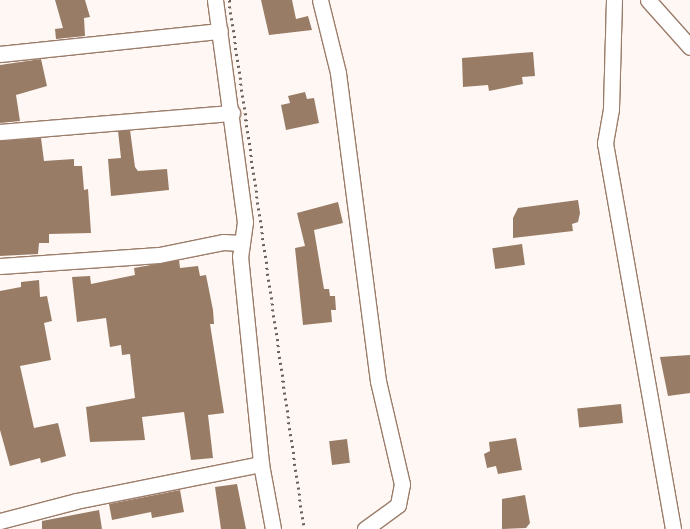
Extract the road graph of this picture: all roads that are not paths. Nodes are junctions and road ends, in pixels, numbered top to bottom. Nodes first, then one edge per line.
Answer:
1 (215, 0) edge
2 (320, 0) edge
3 (614, 0) edge
4 (648, 0) edge
5 (220, 31) junction
6 (690, 47) edge
7 (0, 54) edge
8 (232, 113) junction
9 (0, 132) edge
10 (242, 242) junction
11 (0, 266) edge
12 (261, 464) junction
13 (0, 521) edge
14 (273, 529) edge
15 (365, 529) edge
16 (673, 529) edge

1 - 5 street
2 - 15 street
3 - 16 street
4 - 6 street
5 - 7 street
5 - 8 street
8 - 9 street
8 - 10 street
10 - 11 street
10 - 12 street
12 - 13 street
12 - 14 street

